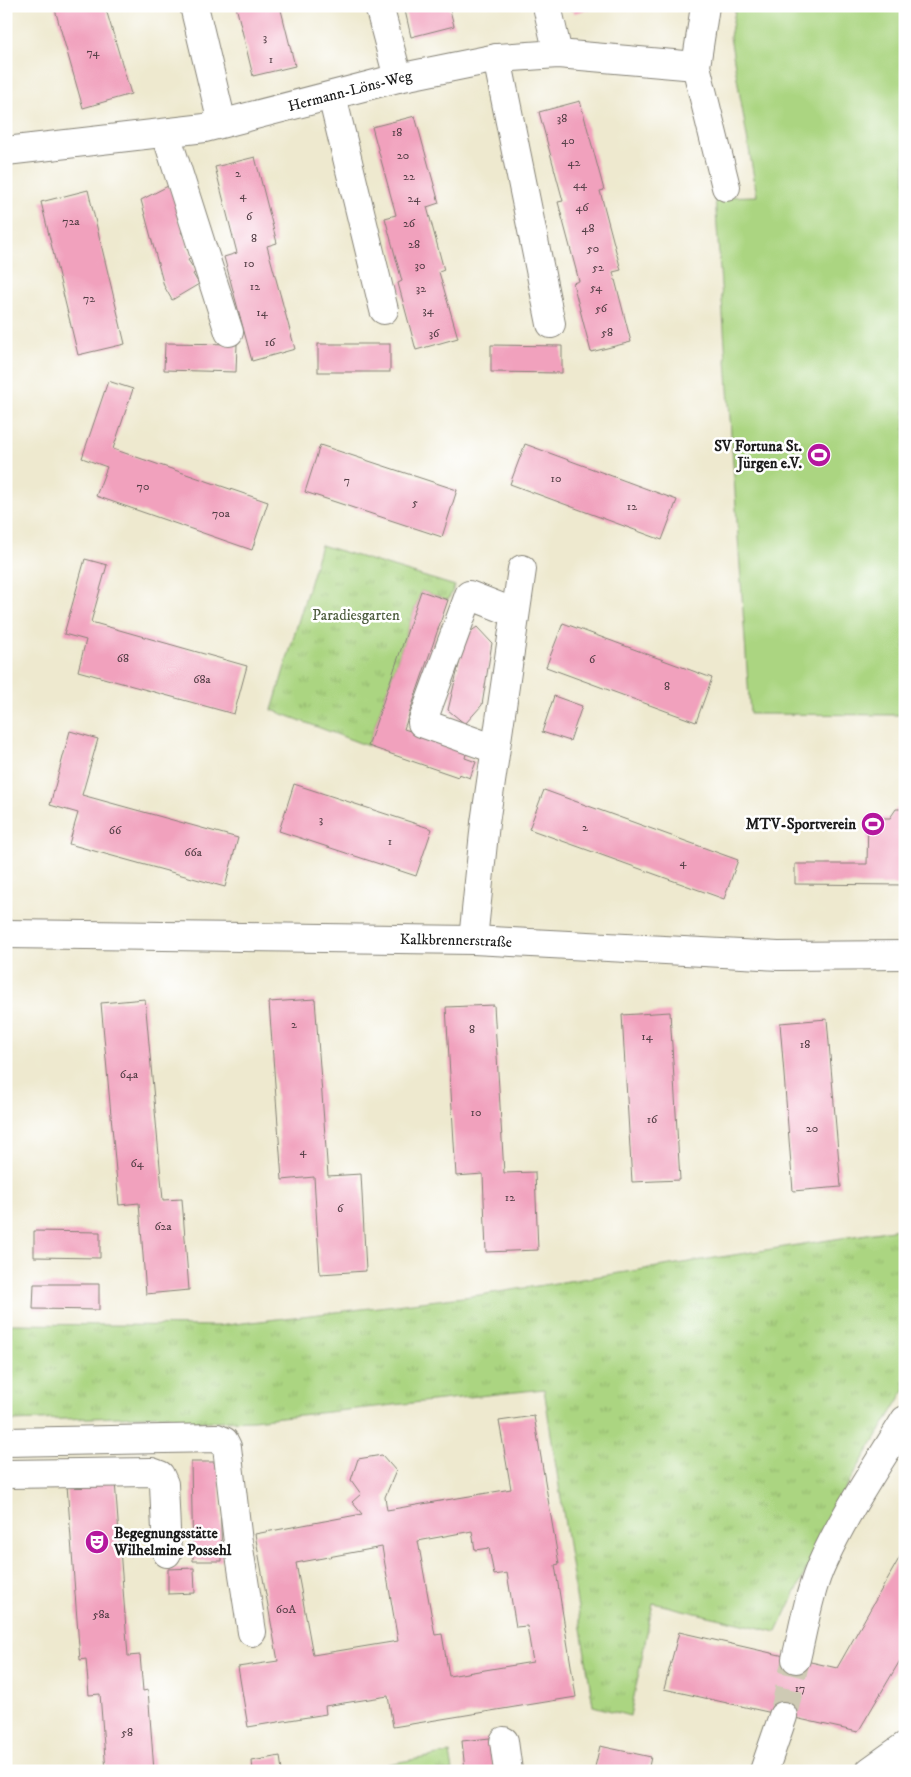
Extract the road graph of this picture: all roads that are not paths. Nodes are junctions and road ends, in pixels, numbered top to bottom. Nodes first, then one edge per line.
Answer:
1 (194, 6) edge
2 (379, 6) edge
3 (547, 6) edge
4 (705, 6) edge
5 (558, 54) junction
6 (497, 58) junction
7 (696, 66) junction
8 (398, 78) junction
9 (332, 96) junction
10 (222, 123) junction
11 (166, 134) junction
12 (6, 151) edge
13 (726, 187) dead end
14 (384, 310) dead end
15 (551, 324) dead end
16 (229, 332) dead end
17 (522, 570) dead end
18 (516, 612) junction
19 (495, 749) junction
20 (6, 934) edge
21 (473, 940) junction
22 (905, 955) edge
23 (905, 1420) edge
24 (6, 1442) edge
25 (6, 1474) edge
26 (167, 1553) dead end
27 (252, 1632) dead end
28 (796, 1659) tunnel mouth
29 (784, 1716) tunnel mouth
30 (504, 1741) dead end
31 (905, 1746) edge
32 (508, 1771) edge
33 (764, 1771) edge
34 (870, 1771) edge

1 - 10 street
2 - 8 street
3 - 5 street
4 - 7 street
5 - 6 street, Hermann-Löns-Weg
5 - 7 street, Hermann-Löns-Weg
6 - 8 street, Hermann-Löns-Weg
6 - 15 street
7 - 13 street
8 - 9 street, Hermann-Löns-Weg
9 - 10 street, Hermann-Löns-Weg
9 - 14 street
10 - 11 street, Hermann-Löns-Weg
11 - 12 street, Hermann-Löns-Weg
11 - 16 street
17 - 18 street
18 - 19 street
18 - 19 street
19 - 21 street
20 - 21 street, Kalkbrennerstraße
21 - 22 street, Kalkbrennerstraße
23 - 28 street
24 - 27 street
25 - 26 street
29 - 33 street
30 - 32 street
31 - 34 street

